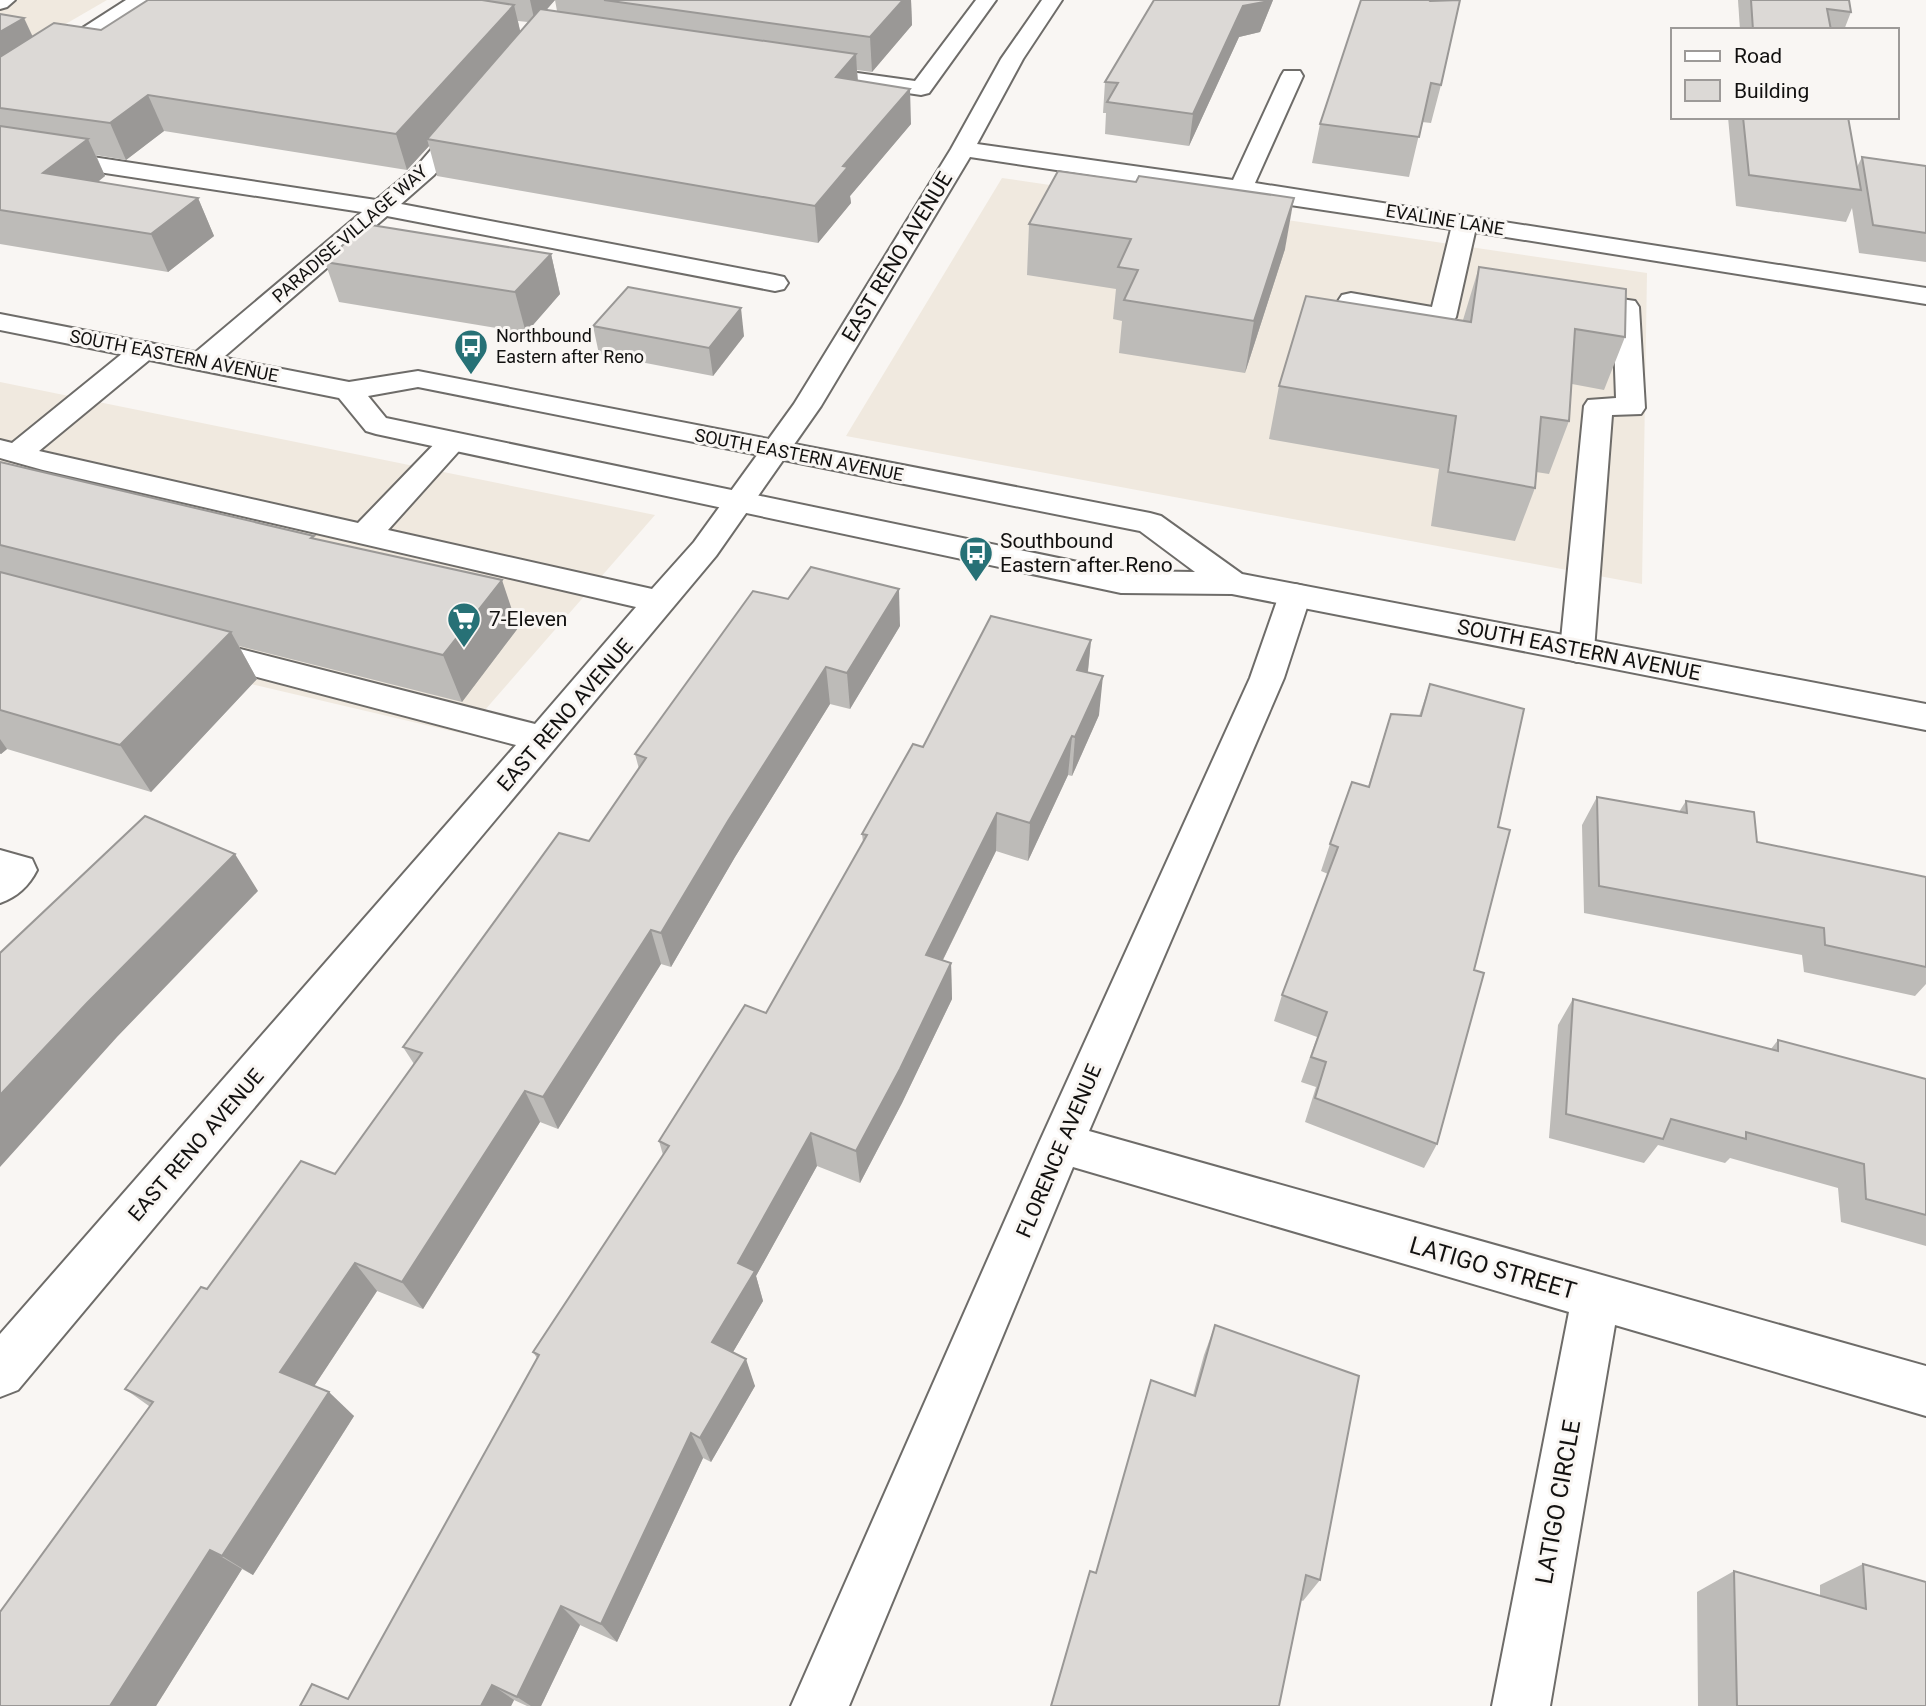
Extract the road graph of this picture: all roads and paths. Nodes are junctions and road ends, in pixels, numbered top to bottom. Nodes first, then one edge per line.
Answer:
1 (5, 0) edge
2 (140, 0) edge
3 (986, 0) edge
4 (1052, 0) edge
5 (0, 3) edge
6 (36, 39) edge
7 (72, 45) junction
8 (792, 70) edge
9 (1292, 76) dead end
10 (0, 91) edge
11 (479, 108) edge
12 (963, 149) junction
13 (0, 150) edge
14 (1241, 188) junction
15 (382, 208) junction
16 (1465, 223) junction
17 (775, 283) dead end
18 (1926, 296) edge
19 (1548, 297) edge
20 (1351, 301) edge
21 (0, 322) edge
22 (144, 350) junction
23 (201, 362) junction
24 (349, 391) junction
25 (453, 442) junction
26 (776, 450) junction
27 (9, 451) edge
28 (740, 502) junction
29 (365, 534) junction
30 (1231, 583) junction
31 (1295, 595) junction
32 (662, 602) junction
33 (173, 643) edge
34 (1577, 650) junction
35 (1926, 717) edge
36 (544, 739) junction
37 (0, 865) edge
38 (0, 887) edge
39 (1061, 1143) junction
40 (1596, 1298) junction
41 (0, 1372) edge
42 (1926, 1391) edge
43 (820, 1706) edge
44 (1521, 1706) edge

1 - 5 street
2 - 7 street
3 - 8 street
4 - 12 street, EAST RENO AVENUE
6 - 7 street
7 - 10 street
9 - 14 street
11 - 15 street, PARADISE VILLAGE WAY
12 - 14 street, EVALINE LANE
12 - 26 street, EAST RENO AVENUE
13 - 15 street
14 - 16 street, EVALINE LANE
15 - 17 street
15 - 23 street, PARADISE VILLAGE WAY
16 - 18 street, EVALINE LANE
16 - 20 street
19 - 34 street
21 - 22 street, SOUTH EASTERN AVENUE
22 - 23 street, SOUTH EASTERN AVENUE
22 - 27 street
23 - 24 street, SOUTH EASTERN AVENUE
24 - 25 street, SOUTH EASTERN AVENUE
24 - 26 street, SOUTH EASTERN AVENUE
25 - 28 street, SOUTH EASTERN AVENUE
25 - 29 street
26 - 28 street, EAST RENO AVENUE
26 - 30 street, SOUTH EASTERN AVENUE
27 - 29 street
28 - 30 street, SOUTH EASTERN AVENUE
28 - 32 street, EAST RENO AVENUE
29 - 32 street
30 - 31 street, SOUTH EASTERN AVENUE
31 - 34 street, SOUTH EASTERN AVENUE
31 - 39 street, FLORENCE AVENUE
32 - 36 street, EAST RENO AVENUE
33 - 36 street
34 - 35 street, SOUTH EASTERN AVENUE
36 - 41 street, EAST RENO AVENUE
37 - 38 street
39 - 40 street, LATIGO STREET
39 - 43 street, FLORENCE AVENUE
40 - 42 street, LATIGO STREET
40 - 44 street, LATIGO CIRCLE

